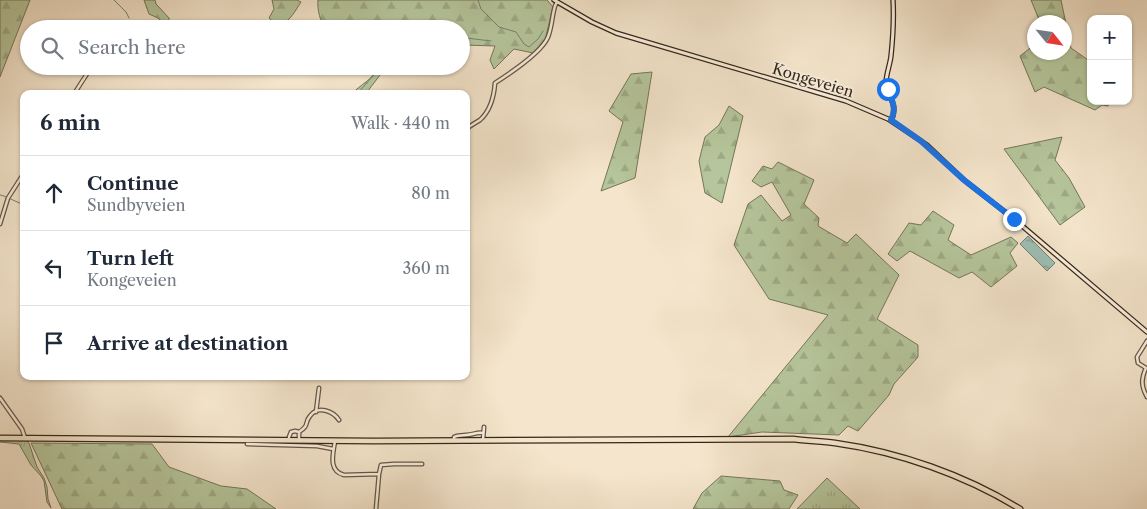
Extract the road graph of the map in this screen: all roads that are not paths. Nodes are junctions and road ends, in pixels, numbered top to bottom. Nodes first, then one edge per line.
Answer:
1 (893, 0) edge
2 (556, 1) edge
3 (86, 75) edge
4 (77, 90) edge
5 (891, 120) junction
6 (470, 127) edge
7 (20, 179) edge
8 (0, 224) edge
9 (1147, 332) edge
10 (1147, 341) edge
11 (318, 388) dead end
12 (1147, 397) edge
13 (0, 398) edge
14 (316, 412) junction
15 (339, 420) dead end
16 (484, 428) dead end
17 (299, 432) junction
18 (483, 433) junction
19 (289, 437) dead end
20 (0, 438) edge
21 (25, 438) junction
22 (483, 440) junction
23 (299, 441) junction
24 (335, 441) junction
25 (454, 441) junction
26 (247, 444) dead end
27 (333, 449) junction
28 (422, 464) dead end
29 (379, 474) junction
30 (376, 509) edge
31 (1020, 509) edge

1 - 5 main road
2 - 5 main road, Kongeveien
2 - 6 street, Kongeveien
3 - 4 street
5 - 9 main road, Kongeveien
7 - 8 street
10 - 12 street
11 - 14 street
13 - 21 street
14 - 15 street
14 - 17 street
16 - 18 street
17 - 19 street
17 - 23 street
18 - 22 street
18 - 25 street
20 - 21 highway
21 - 23 highway
22 - 25 highway
22 - 31 highway
23 - 24 highway
24 - 25 highway
24 - 27 street
26 - 27 street
27 - 29 street
28 - 29 street
29 - 30 street

